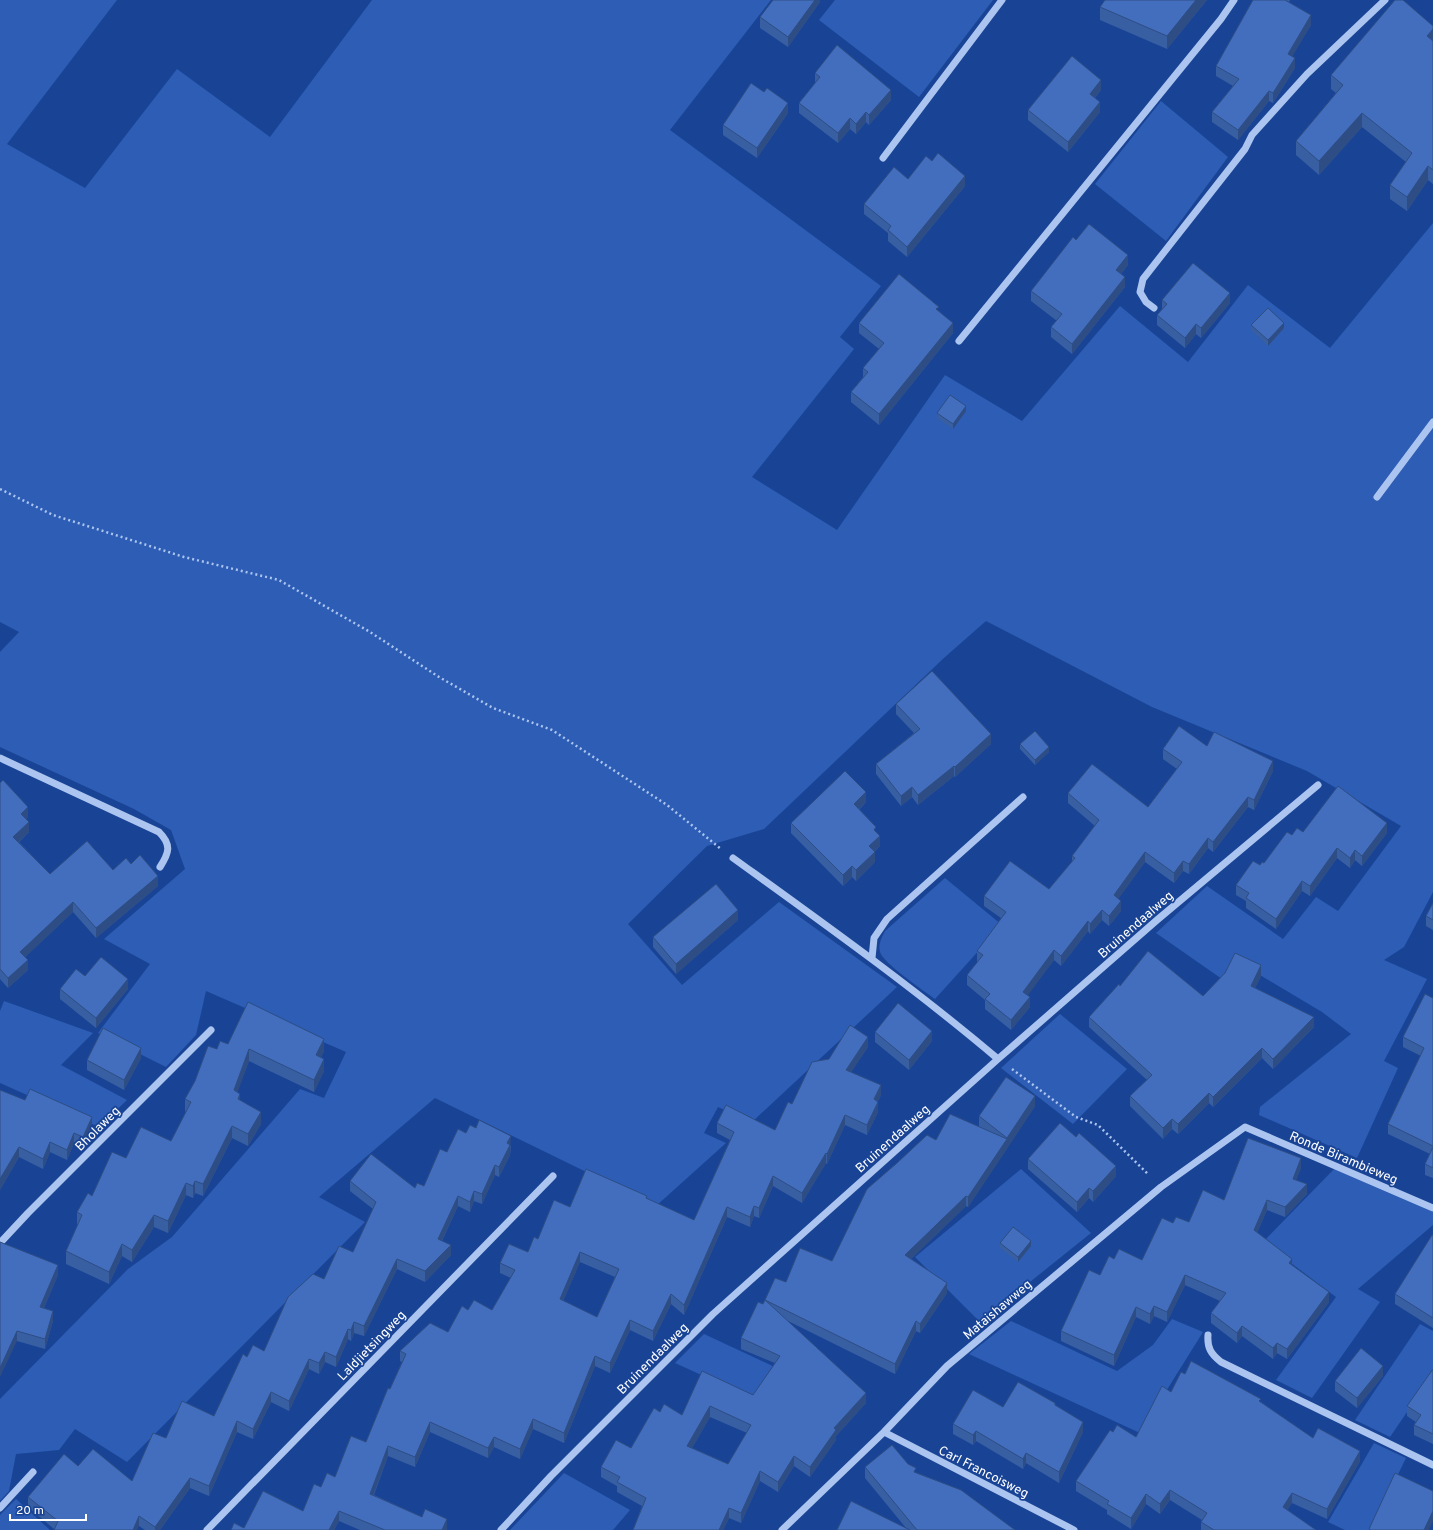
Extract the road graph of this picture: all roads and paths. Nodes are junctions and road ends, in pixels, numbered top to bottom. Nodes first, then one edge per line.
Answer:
1 (1002, 0) edge
2 (1234, 0) edge
3 (1385, 0) edge
4 (882, 158) dead end
5 (1154, 308) dead end
6 (959, 341) dead end
7 (1433, 422) edge
8 (0, 489) edge
9 (1377, 497) dead end
10 (1, 760) edge
11 (1318, 785) dead end
12 (1023, 798) dead end
13 (732, 858) joint
14 (160, 867) dead end
15 (872, 958) junction
16 (212, 1030) dead end
17 (998, 1059) junction
18 (1245, 1127) joint
19 (553, 1176) dead end
20 (1161, 1187) junction
21 (1433, 1208) edge
22 (0, 1243) edge
23 (1208, 1335) dead end
24 (884, 1432) junction
25 (1433, 1466) edge
26 (33, 1472) dead end
27 (0, 1508) edge
28 (206, 1530) edge
29 (501, 1530) edge
30 (782, 1530) edge
31 (1074, 1530) edge

1 - 4 street
2 - 6 street
3 - 5 street
7 - 9 street
8 - 13 path
10 - 14 street
11 - 17 street, Bruinendaalweg
12 - 15 street
13 - 15 street
15 - 17 street
16 - 22 street, Bholaweg
17 - 20 path
17 - 29 street, Bruinendaalweg
18 - 20 street, Mataishawweg
18 - 21 street, Ronde Birambieweg
19 - 28 street, Laldjietsingweg
20 - 24 street, Mataishawweg
23 - 25 street
24 - 30 street, Mataishawweg
24 - 31 street, Carl Francoisweg
26 - 27 street

